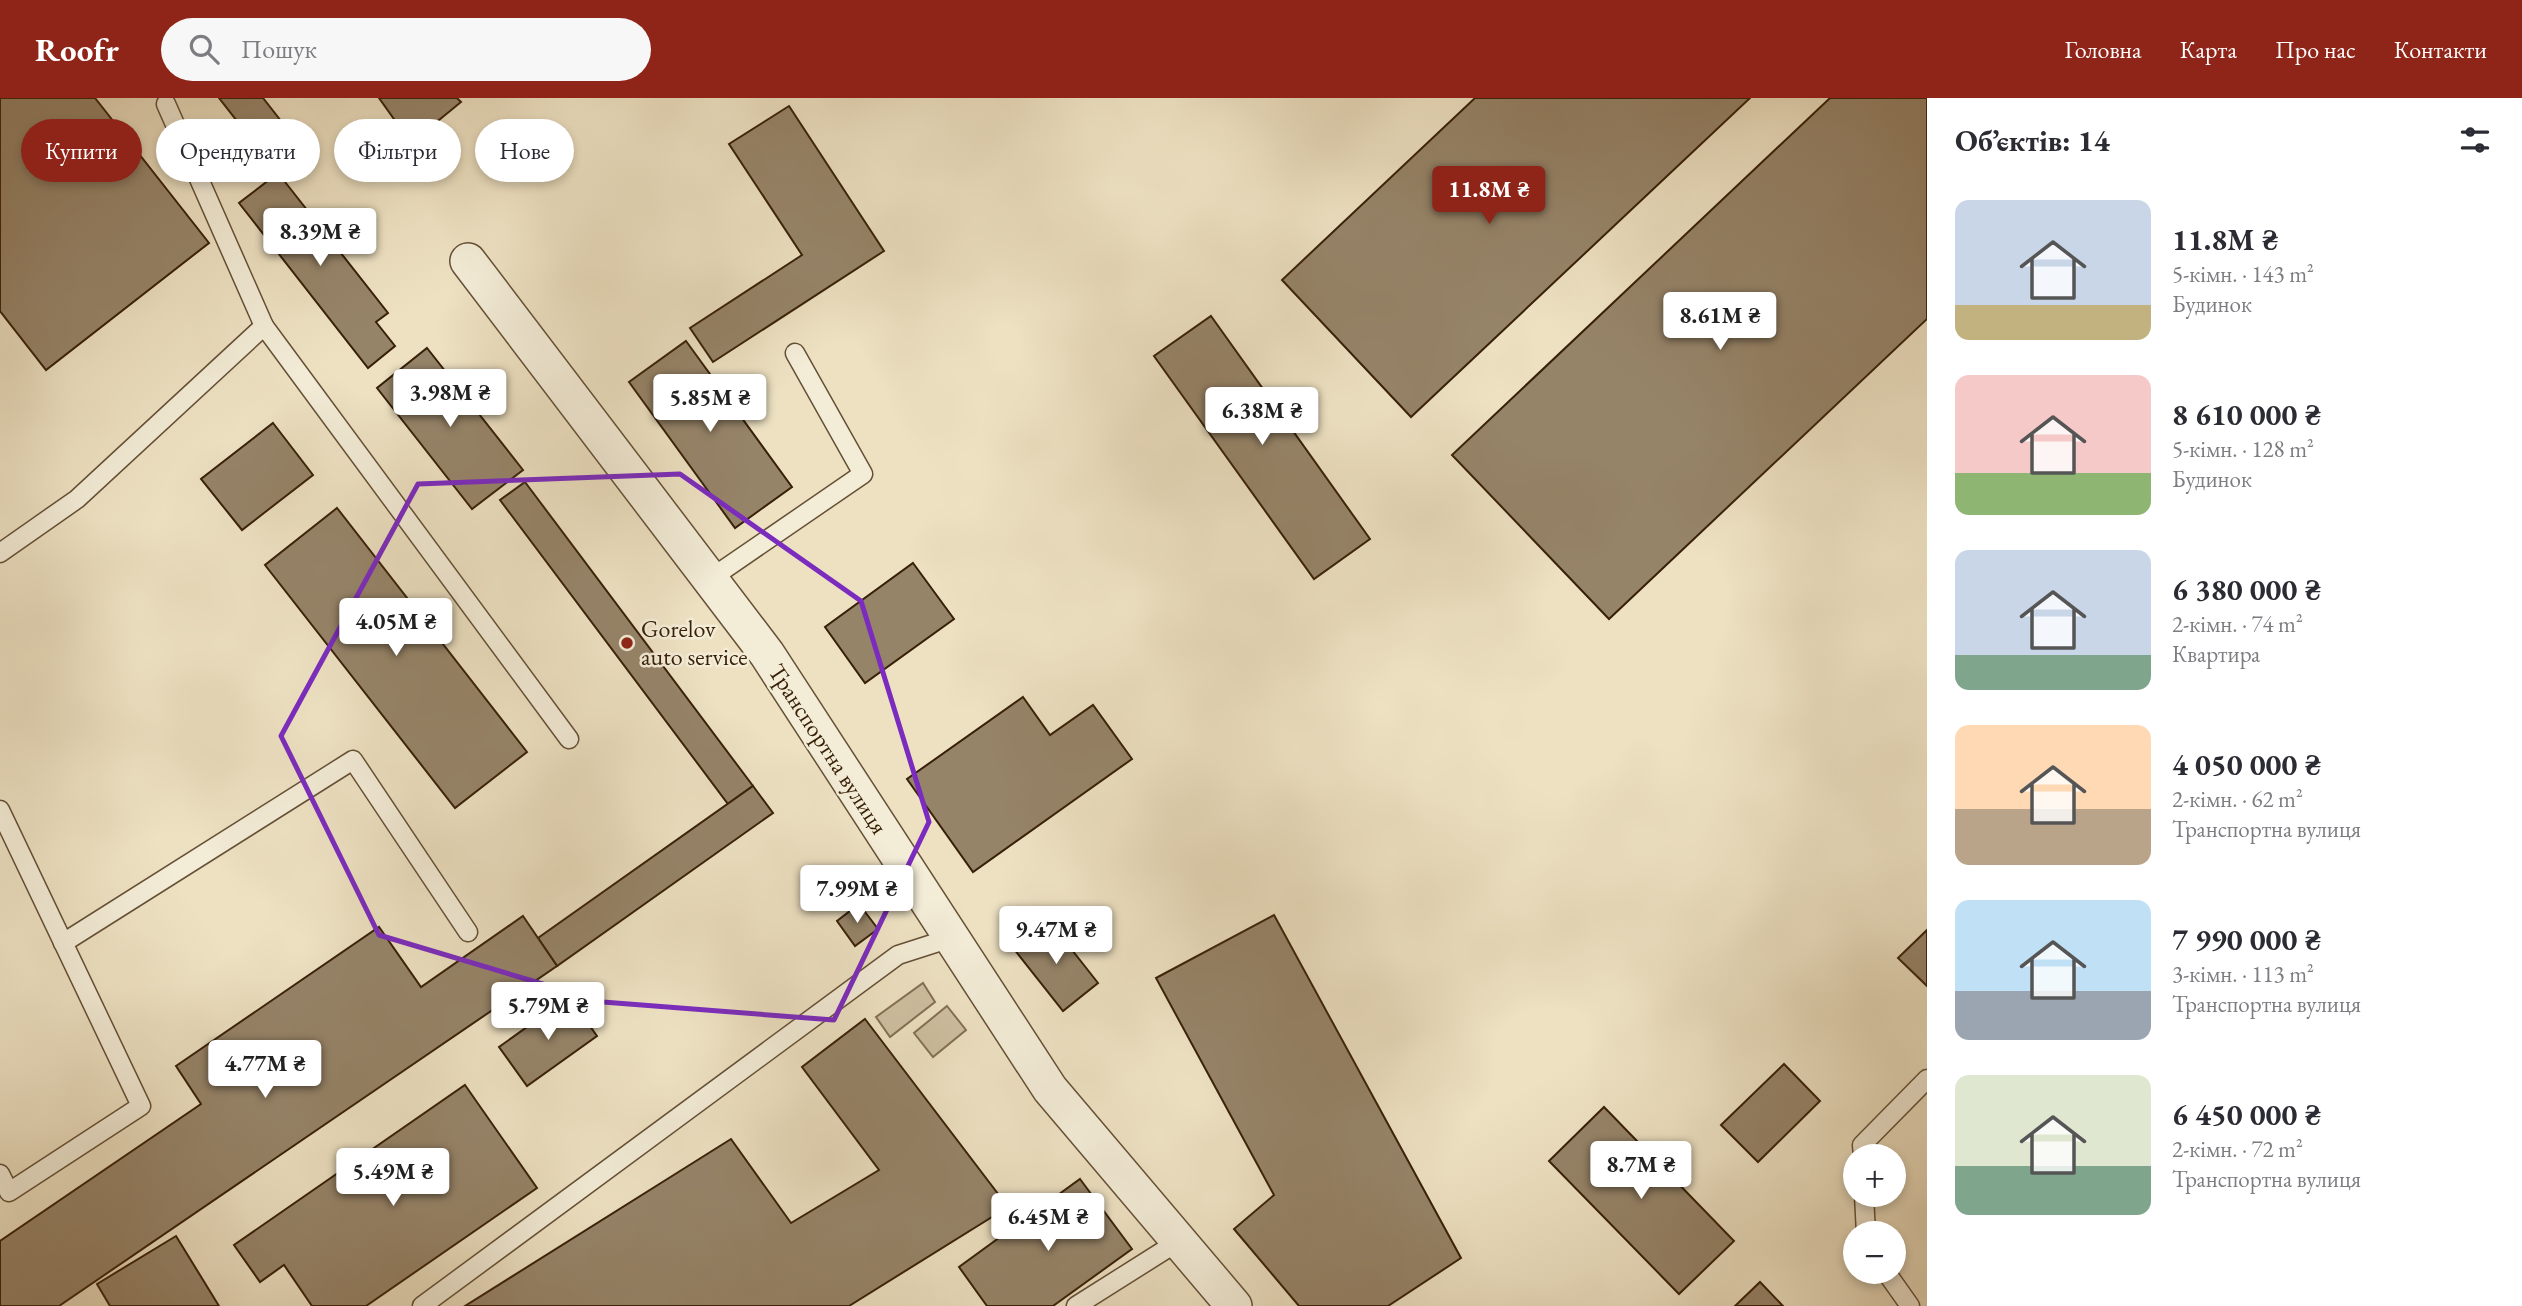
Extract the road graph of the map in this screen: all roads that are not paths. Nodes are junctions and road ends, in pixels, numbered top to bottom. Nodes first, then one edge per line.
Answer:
1 (166, 104) dead end
2 (468, 261) dead end
3 (264, 326) junction
4 (795, 353) dead end
5 (0, 553) edge
6 (710, 579) junction
7 (569, 739) dead end
8 (0, 810) edge
9 (468, 932) dead end
10 (951, 938) junction
11 (63, 943) junction
12 (1927, 1079) edge
13 (1863, 1144) edge
14 (0, 1174) edge
15 (1179, 1241) junction
16 (1894, 1284) edge
17 (422, 1306) edge
18 (1076, 1306) edge
19 (1234, 1306) edge
20 (1910, 1306) edge

1 - 3 lane
2 - 6 street, Транспортна вулиця
3 - 5 lane
3 - 7 lane
4 - 6 lane
6 - 10 street, Транспортна вулиця
8 - 11 lane
9 - 11 lane
10 - 15 street, Транспортна вулиця
10 - 17 lane
11 - 14 lane
12 - 13 lane
15 - 18 lane
15 - 19 street, Транспортна вулиця
16 - 20 lane

